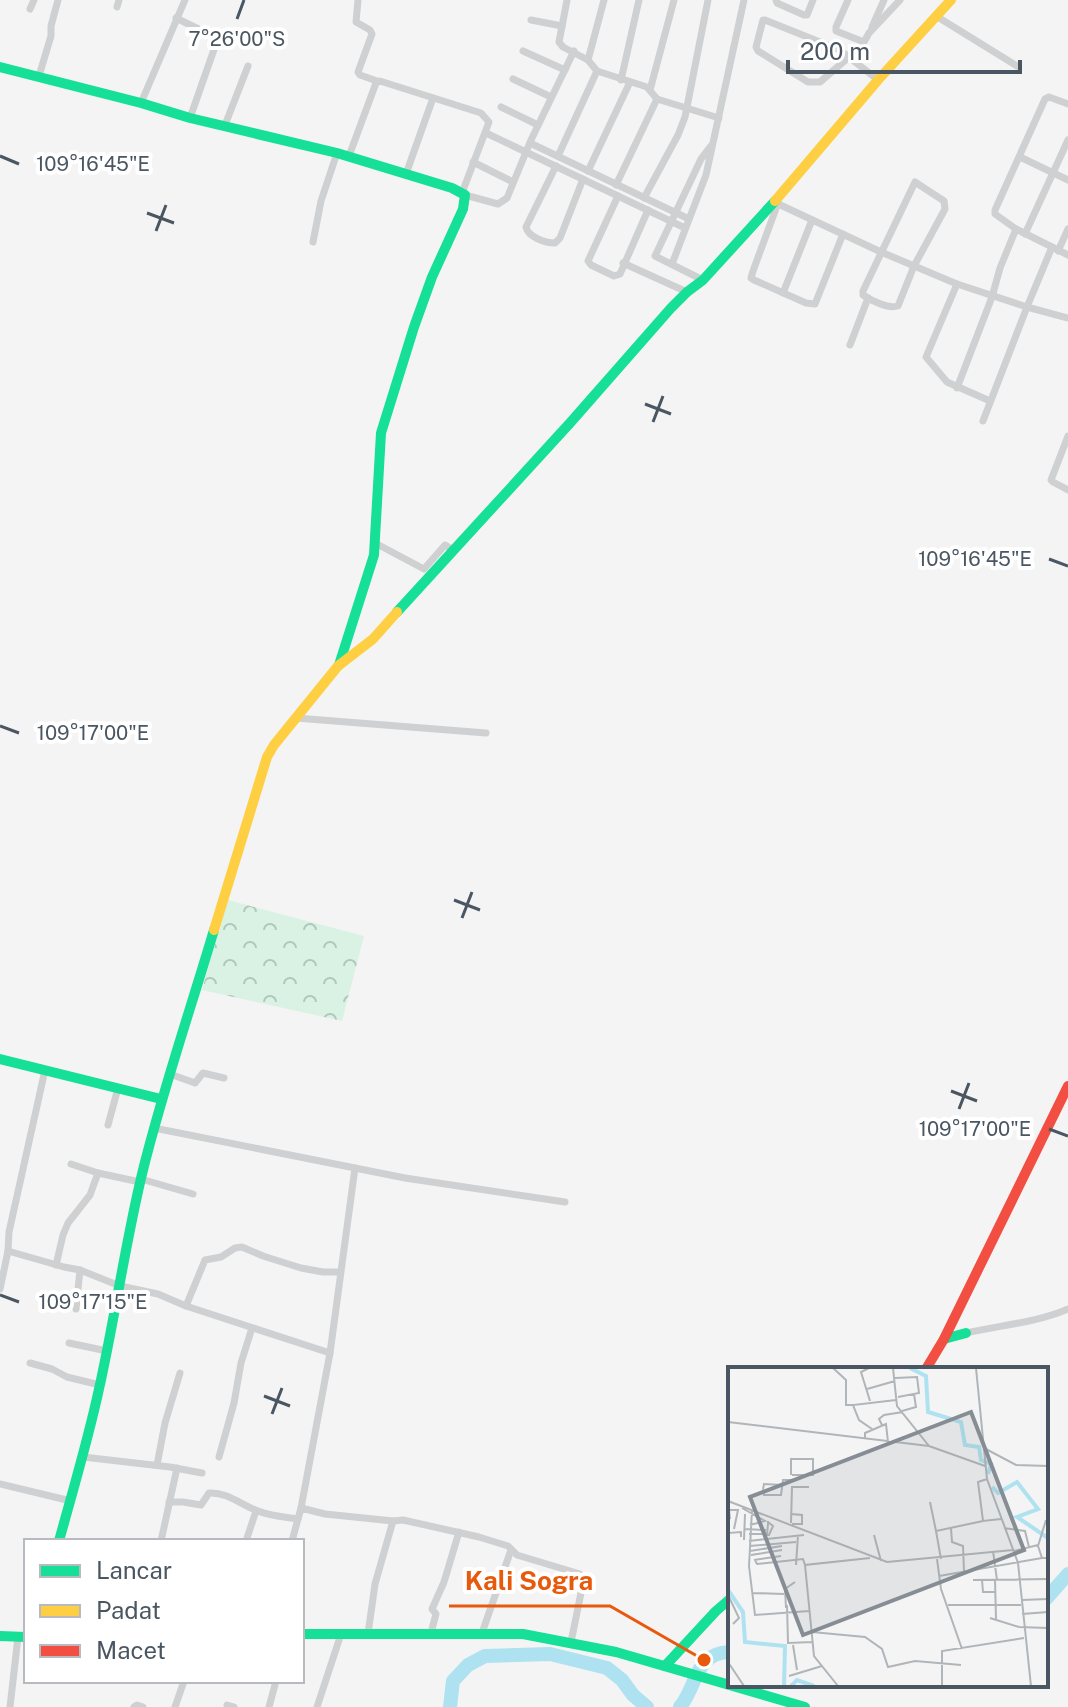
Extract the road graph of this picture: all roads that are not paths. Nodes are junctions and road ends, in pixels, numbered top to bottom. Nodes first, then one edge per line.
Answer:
1 (34, 0) edge
2 (58, 0) edge
3 (185, 0) edge
4 (358, 0) edge
5 (567, 0) edge
6 (604, 0) edge
7 (639, 0) edge
8 (674, 0) edge
9 (708, 0) edge
10 (744, 0) edge
11 (776, 0) edge
12 (813, 0) edge
13 (848, 0) edge
14 (884, 0) edge
15 (900, 0) edge
16 (951, 0) edge
17 (30, 9) dead end
18 (936, 16) junction
19 (176, 18) junction
20 (531, 20) dead end
21 (562, 26) junction
22 (869, 33) junction
23 (523, 51) dead end
24 (574, 51) junction
25 (849, 57) junction
26 (588, 60) junction
27 (248, 66) dead end
28 (1017, 66) dead end
29 (0, 67) edge
30 (565, 70) junction
31 (597, 71) junction
32 (39, 76) junction
33 (513, 79) dead end
34 (878, 80) junction
35 (377, 81) junction
36 (625, 81) junction
37 (650, 90) junction
38 (551, 97) junction
39 (433, 98) junction
40 (657, 99) junction
41 (141, 103) junction
42 (1068, 104) edge
43 (501, 107) dead end
44 (687, 108) junction
45 (190, 118) junction
46 (719, 118) junction
47 (225, 125) junction
48 (538, 125) junction
49 (486, 133) junction
50 (1068, 140) edge
51 (530, 143) junction
52 (711, 146) junction
53 (526, 152) junction
54 (337, 153) junction
55 (349, 156) junction
56 (558, 156) junction
57 (1020, 157) junction
58 (473, 162) junction
59 (556, 166) junction
60 (588, 171) junction
61 (1054, 173) junction
62 (406, 174) junction
63 (583, 179) junction
64 (1068, 180) edge
65 (513, 182) junction
66 (616, 185) junction
67 (463, 194) junction
68 (618, 196) junction
69 (644, 198) junction
70 (776, 203) junction
71 (648, 210) junction
72 (676, 213) junction
73 (689, 219) junction
74 (812, 220) junction
75 (672, 221) junction
76 (685, 228) junction
77 (1016, 229) junction
78 (1068, 229) edge
79 (843, 234) junction
80 (1025, 234) junction
81 (313, 242) dead end
82 (1055, 249) junction
83 (881, 252) junction
84 (1068, 255) edge
85 (623, 263) junction
86 (672, 264) junction
87 (914, 266) junction
88 (703, 280) junction
89 (957, 284) junction
90 (687, 292) junction
91 (783, 293) junction
92 (992, 297) junction
93 (868, 298) junction
94 (1027, 307) junction
95 (1068, 318) edge
96 (850, 345) dead end
97 (957, 388) junction
98 (990, 401) junction
99 (983, 421) dead end
100 (1068, 436) edge
101 (1068, 490) edge
102 (375, 543) junction
103 (453, 550) junction
104 (338, 666) junction
105 (296, 718) junction
106 (486, 733) dead end
107 (0, 1059) edge
108 (45, 1070) junction
109 (169, 1076) junction
110 (224, 1078) dead end
111 (1068, 1086) edge
112 (118, 1088) junction
113 (162, 1096) junction
114 (108, 1125) dead end
115 (154, 1128) junction
116 (71, 1164) dead end
117 (355, 1168) junction
118 (98, 1173) junction
119 (141, 1180) junction
120 (193, 1194) dead end
121 (565, 1202) dead end
122 (8, 1251) junction
123 (56, 1265) junction
124 (80, 1270) junction
125 (339, 1272) junction
126 (120, 1286) junction
127 (0, 1289) edge
128 (186, 1306) junction
129 (76, 1309) dead end
130 (1068, 1309) edge
131 (953, 1321) junction
132 (252, 1328) junction
133 (966, 1333) junction
134 (944, 1339) junction
135 (69, 1343) dead end
136 (107, 1351) junction
137 (330, 1353) junction
138 (30, 1363) dead end
139 (927, 1367) edge
140 (180, 1373) dead end
141 (100, 1385) junction
142 (83, 1457) junction
143 (219, 1457) dead end
144 (157, 1465) junction
145 (177, 1468) junction
146 (202, 1473) dead end
147 (0, 1484) edge
148 (71, 1501) junction
149 (169, 1502) junction
150 (301, 1508) junction
151 (256, 1511) junction
152 (298, 1519) junction
153 (393, 1521) junction
154 (459, 1532) junction
155 (60, 1539) edge
156 (161, 1539) edge
157 (247, 1539) edge
158 (293, 1539) edge
159 (511, 1550) junction
160 (728, 1601) edge
161 (431, 1633) junction
162 (482, 1633) junction
163 (304, 1634) edge
164 (341, 1634) junction
165 (368, 1634) junction
166 (0, 1636) edge
167 (22, 1637) edge
168 (571, 1642) junction
169 (665, 1666) junction
170 (183, 1683) edge
171 (275, 1683) edge
172 (728, 1685) edge
173 (733, 1687) edge
174 (785, 1705) edge
175 (10, 1707) edge
176 (134, 1707) edge
177 (143, 1707) edge
178 (175, 1707) edge
179 (269, 1707) edge
180 (317, 1707) edge
181 (805, 1707) edge

1 - 17 street
2 - 32 street
3 - 19 street
4 - 35 street
5 - 21 street
6 - 26 street
7 - 36 street
8 - 37 street
9 - 44 street
10 - 46 street
11 - 12 street
13 - 22 street
14 - 22 street
15 - 22 street
16 - 18 street
18 - 28 street
18 - 34 street
19 - 41 street
19 - 45 street
20 - 21 street
21 - 24 street
23 - 30 street
24 - 26 street
24 - 30 street
25 - 25 street
25 - 34 street
26 - 31 street
27 - 47 street
29 - 32 street
30 - 38 street
31 - 36 street
31 - 56 street
32 - 41 street
33 - 38 street
34 - 70 street
35 - 39 street
35 - 55 street
36 - 37 street
36 - 60 street
37 - 40 street
38 - 48 street
39 - 49 street
39 - 62 street
40 - 44 street
40 - 66 street
41 - 45 street
42 - 57 street
43 - 48 street
44 - 46 street
44 - 69 street
45 - 47 street
46 - 52 street
47 - 54 street
48 - 51 street
49 - 53 street
49 - 58 street
50 - 61 street
51 - 53 street
51 - 56 street
52 - 72 street
52 - 73 street
53 - 59 street
53 - 65 street
54 - 55 street
54 - 81 street
55 - 62 street
56 - 60 street
57 - 61 street
57 - 77 street
58 - 65 street
58 - 67 street
59 - 63 street
59 - 63 street
60 - 66 street
61 - 64 street
61 - 80 street
62 - 67 street
63 - 68 street
65 - 67 street
66 - 69 street
67 - 102 street
68 - 71 street
68 - 85 street
69 - 72 street
70 - 74 street
70 - 88 street
70 - 91 street
71 - 75 street
71 - 85 street
72 - 73 street
72 - 75 street
73 - 76 street
74 - 79 street
74 - 91 street
75 - 76 street
75 - 86 street
76 - 86 street
77 - 80 street
77 - 92 street
78 - 82 street
79 - 83 street
79 - 91 street
80 - 82 street
82 - 84 street
82 - 94 street
83 - 87 street
83 - 87 street
83 - 93 street
85 - 90 street
86 - 88 street
87 - 89 street
87 - 93 street
88 - 90 street
89 - 92 street
89 - 97 street
90 - 103 street
92 - 94 street
92 - 97 street
93 - 96 street
94 - 95 street
94 - 98 street
97 - 98 street
98 - 99 street
100 - 101 street
102 - 103 street
102 - 104 street
103 - 104 street
104 - 105 street
105 - 106 street
105 - 109 street
107 - 108 street
108 - 112 street
108 - 122 street
109 - 110 street
109 - 113 street
111 - 131 street
112 - 113 street
112 - 114 street
113 - 115 street
115 - 117 street
115 - 119 street
116 - 118 street
117 - 121 street
117 - 125 street
118 - 119 street
118 - 123 street
119 - 120 street
119 - 126 street
122 - 123 street
122 - 127 street
123 - 124 street
124 - 126 street
124 - 129 street
125 - 128 street
125 - 137 street
126 - 128 street
126 - 136 street
128 - 132 street
130 - 133 street
131 - 133 street
131 - 134 street
132 - 137 street
132 - 143 street
133 - 134 street
134 - 139 street
135 - 136 street
136 - 141 street
137 - 150 street
138 - 141 street
140 - 144 street
141 - 142 street
142 - 144 street
142 - 148 street
144 - 145 street
145 - 146 street
145 - 149 street
147 - 148 street
148 - 155 street
149 - 151 street
149 - 156 street
150 - 152 street
150 - 153 street
151 - 152 street
151 - 157 street
152 - 158 street
153 - 154 street
153 - 165 street
154 - 159 street
154 - 161 street
159 - 162 street
159 - 168 street
160 - 169 street
161 - 162 street
161 - 165 street
162 - 168 street
163 - 164 street
164 - 165 street
164 - 180 street
166 - 167 street
167 - 175 street
168 - 169 street
169 - 172 street
170 - 178 street
171 - 179 street
173 - 174 street
174 - 181 street
176 - 177 street

